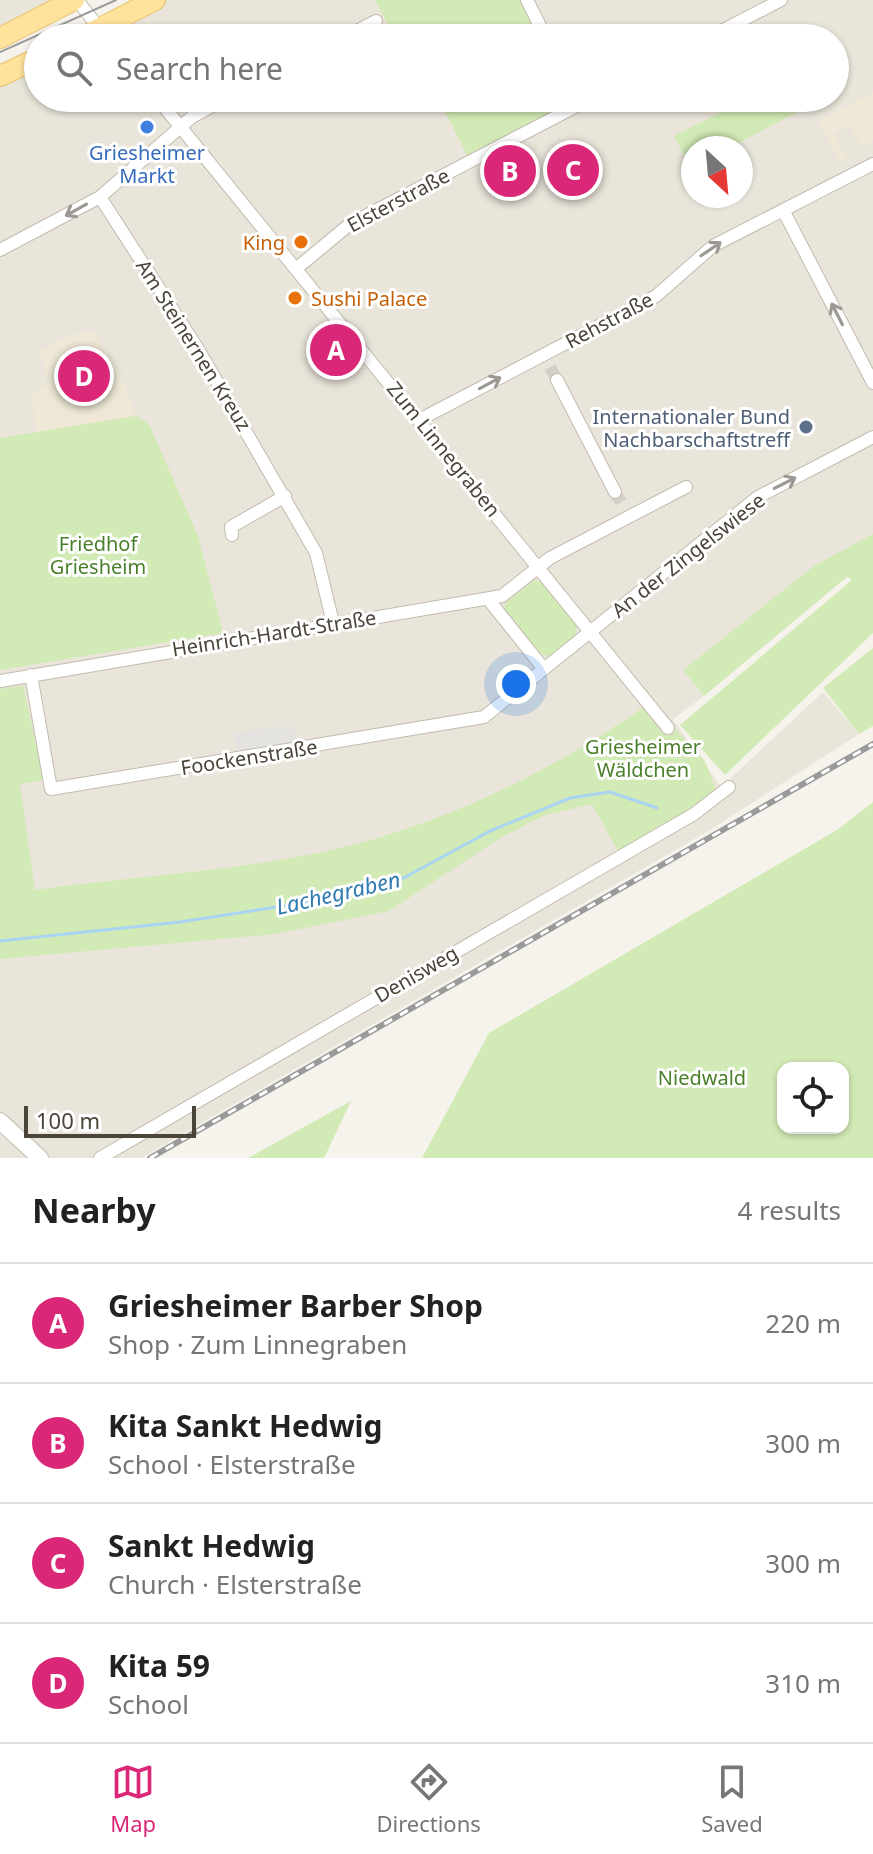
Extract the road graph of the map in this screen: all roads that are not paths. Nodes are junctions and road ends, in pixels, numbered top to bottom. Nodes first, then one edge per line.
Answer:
1 (76, 0) edge
2 (155, 0) edge
3 (527, 0) edge
4 (781, 0) edge
5 (376, 21) dead end
6 (28, 24) edge
7 (96, 24) edge
8 (119, 24) edge
9 (370, 24) edge
10 (539, 24) edge
11 (735, 24) edge
12 (24, 26) edge
13 (0, 38) edge
14 (24, 65) edge
15 (0, 76) edge
16 (168, 112) edge
17 (204, 112) edge
18 (560, 112) edge
19 (180, 127) junction
20 (873, 164) edge
21 (100, 197) junction
22 (783, 210) junction
23 (0, 250) edge
24 (297, 268) junction
25 (544, 354) junction
26 (550, 367) tunnel mouth
27 (557, 380) tunnel mouth
28 (873, 383) edge
29 (421, 419) junction
30 (873, 437) edge
31 (686, 487) dead end
32 (615, 492) tunnel mouth
33 (285, 496) junction
34 (232, 535) dead end
35 (539, 567) junction
36 (488, 599) junction
37 (333, 623) junction
38 (590, 632) junction
39 (544, 669) junction
40 (31, 675) junction
41 (0, 681) edge
42 (668, 728) dead end
43 (729, 787) dead end
44 (0, 1121) edge
45 (40, 1158) edge
46 (100, 1158) edge

1 - 6 main road
1 - 7 street
2 - 8 main road
3 - 10 street
4 - 11 street
5 - 9 street
12 - 13 main road
14 - 15 main road
16 - 19 street, Zum Linnegraben
17 - 19 street
18 - 24 street, Elsterstraße
19 - 21 street
19 - 24 street, Zum Linnegraben
20 - 22 street, Rehstraße
21 -> 23 street
21 - 33 street, Am Steinernen Kreuz
25 -> 22 street, Rehstraße
28 -> 22 street
24 - 29 street, Zum Linnegraben
25 - 26 street
29 -> 25 street, Rehstraße
27 - 32 street
29 - 35 street, Zum Linnegraben
38 -> 30 street, An der Zingelswiese
31 - 35 street, Heinrich-Hardt-Straße
33 - 34 street
33 - 37 street, Am Steinernen Kreuz
35 - 36 street, Heinrich-Hardt-Straße
35 - 38 street, Zum Linnegraben
36 - 37 street, Heinrich-Hardt-Straße
36 - 39 street
37 - 40 street, Heinrich-Hardt-Straße
38 - 39 street, Foockenstraße
38 - 42 street, Zum Linnegraben
39 - 40 street, Foockenstraße
40 - 41 street, Heinrich-Hardt-Straße
43 - 46 street, Denisweg
44 - 45 street

